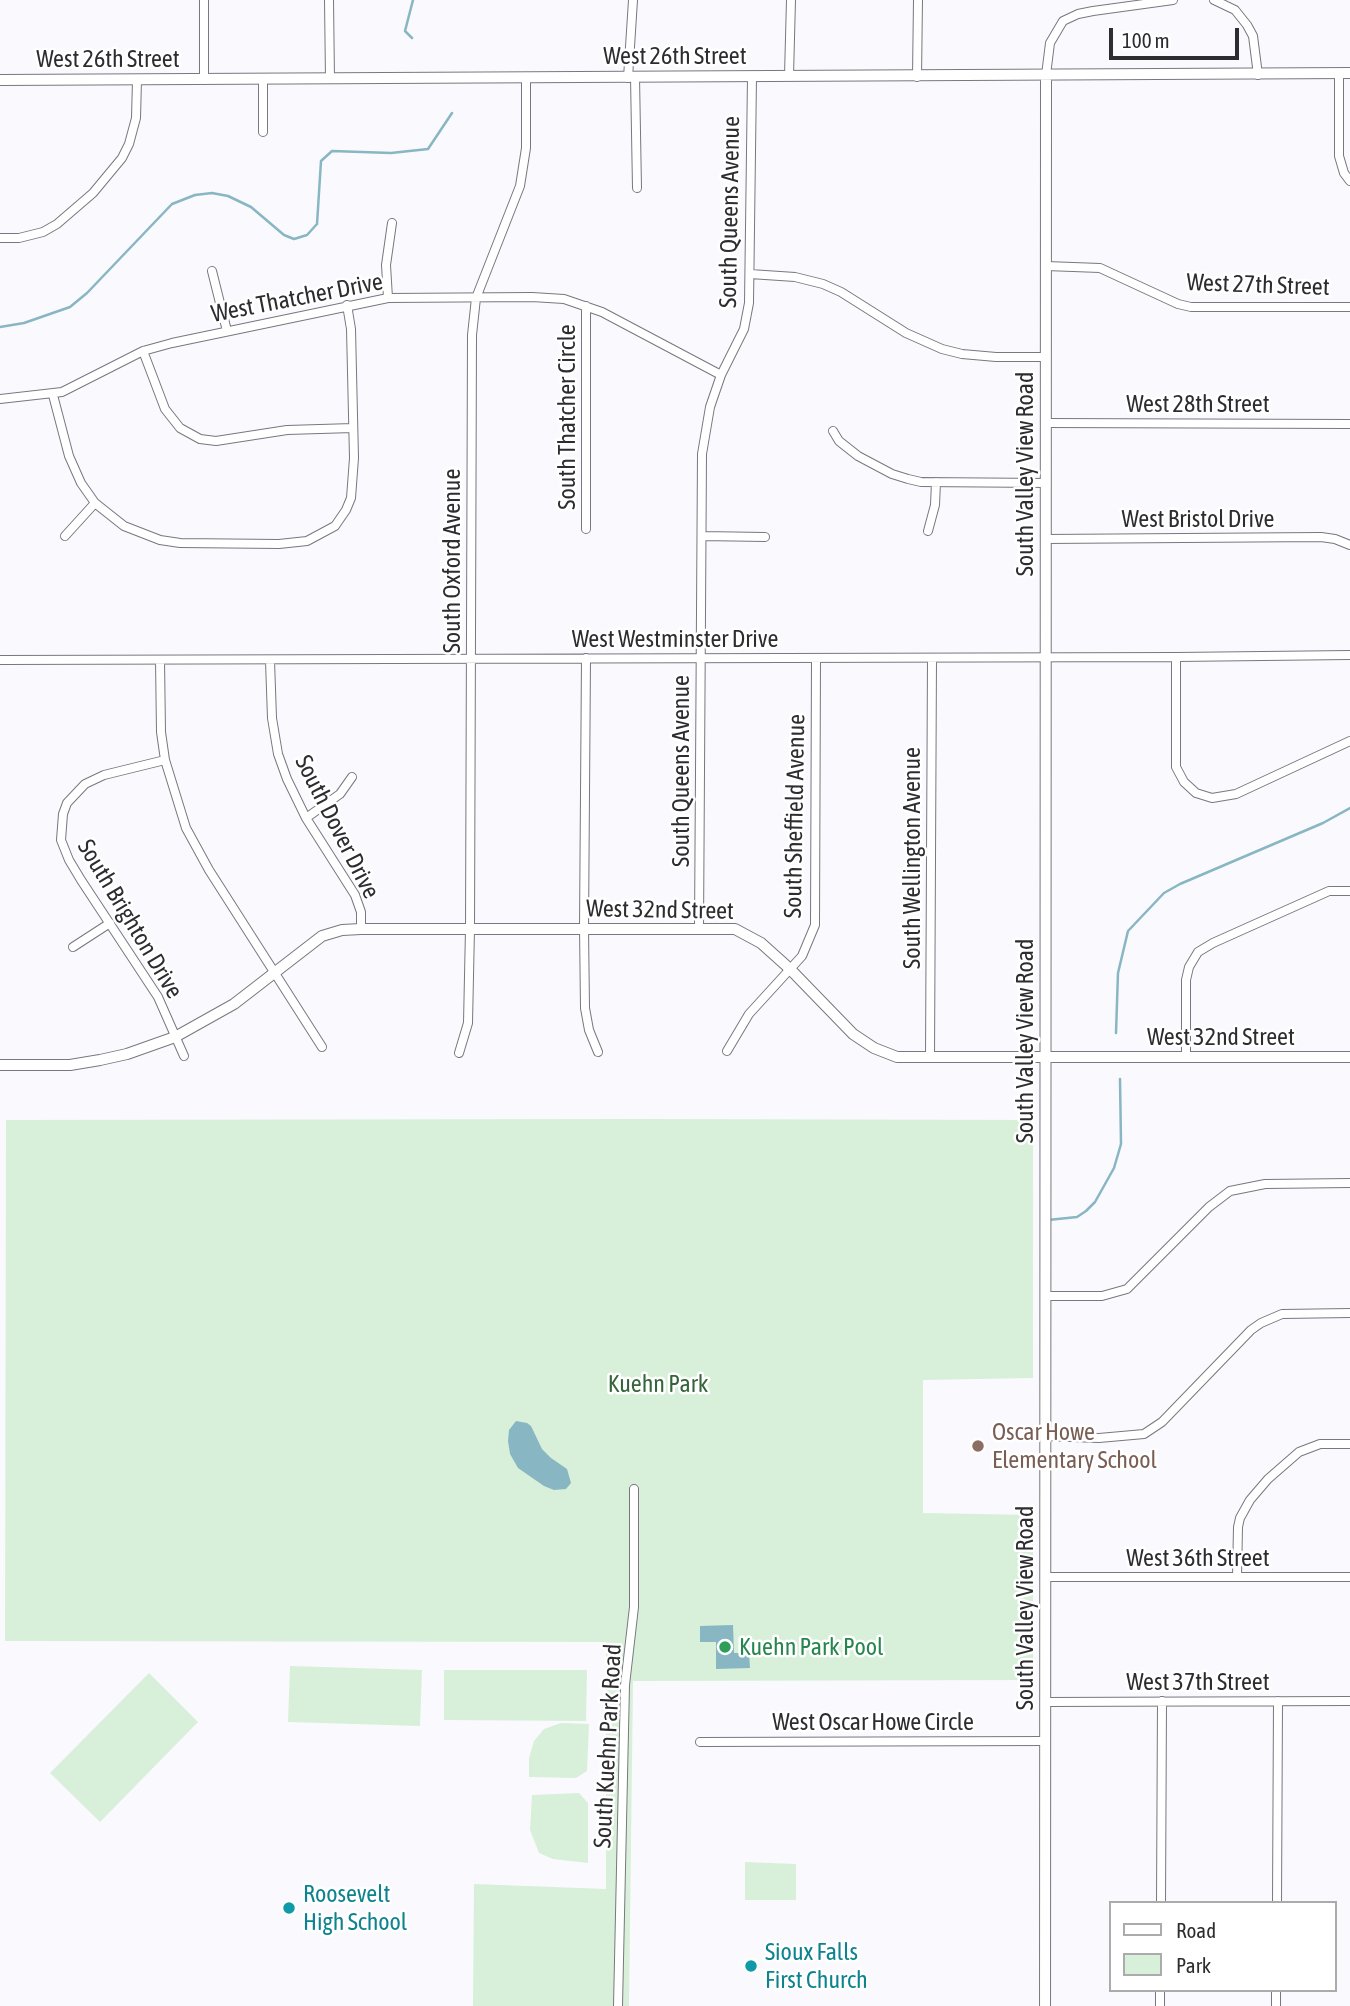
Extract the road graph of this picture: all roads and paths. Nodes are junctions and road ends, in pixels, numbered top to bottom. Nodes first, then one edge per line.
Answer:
1 (204, 0) edge
2 (330, 0) edge
3 (633, 0) edge
4 (791, 0) edge
5 (918, 0) edge
6 (1173, 0) edge
7 (1214, 0) edge
8 (1344, 74) edge
9 (1046, 75) junction
10 (1258, 75) junction
11 (789, 76) junction
12 (752, 77) junction
13 (917, 77) junction
14 (526, 78) junction
15 (632, 78) junction
16 (330, 79) junction
17 (0, 80) edge
18 (137, 80) junction
19 (204, 80) junction
20 (263, 80) junction
21 (263, 132) dead end
22 (1350, 181) edge
23 (637, 188) dead end
24 (392, 223) dead end
25 (0, 238) edge
26 (1046, 266) junction
27 (212, 271) dead end
28 (750, 274) junction
29 (387, 298) junction
30 (476, 298) junction
31 (347, 305) junction
32 (586, 306) junction
33 (1350, 307) edge
34 (227, 331) junction
35 (143, 351) junction
36 (1045, 357) junction
37 (721, 375) junction
38 (53, 395) junction
39 (0, 399) edge
40 (1046, 423) junction
41 (1350, 424) edge
42 (353, 428) junction
43 (832, 431) dead end
44 (936, 482) junction
45 (1046, 483) junction
46 (95, 503) junction
47 (586, 528) dead end
48 (928, 531) dead end
49 (65, 536) dead end
50 (702, 537) junction
51 (765, 537) dead end
52 (1046, 540) junction
53 (1350, 545) edge
54 (1350, 655) edge
55 (701, 657) junction
56 (816, 657) junction
57 (1176, 657) junction
58 (471, 658) junction
59 (586, 658) junction
60 (932, 658) junction
61 (1046, 658) junction
62 (0, 660) edge
63 (160, 660) junction
64 (270, 660) junction
65 (1350, 741) edge
66 (165, 760) junction
67 (352, 777) dead end
68 (306, 818) junction
69 (1350, 891) edge
70 (110, 923) junction
71 (584, 928) junction
72 (699, 928) junction
73 (361, 929) junction
74 (470, 929) junction
75 (73, 947) dead end
76 (790, 969) junction
77 (273, 972) junction
78 (175, 1037) junction
79 (322, 1046) dead end
80 (727, 1051) dead end
81 (598, 1052) dead end
82 (459, 1053) dead end
83 (184, 1056) dead end
84 (1350, 1057) edge
85 (930, 1058) junction
86 (1186, 1058) junction
87 (1046, 1059) junction
88 (0, 1065) edge
89 (1350, 1183) edge
90 (1046, 1296) junction
91 (1350, 1313) edge
92 (1046, 1436) junction
93 (1350, 1444) edge
94 (634, 1489) dead end
95 (1045, 1577) junction
96 (1237, 1577) junction
97 (1350, 1577) edge
98 (1278, 1701) junction
99 (1350, 1701) edge
100 (1046, 1702) junction
101 (1162, 1702) junction
102 (1045, 1741) junction
103 (700, 1742) dead end
104 (1161, 1901) edge
105 (1277, 1901) edge
106 (618, 2006) edge
107 (1045, 2006) edge

1 - 19 street
2 - 16 street
3 - 15 street
4 - 11 street
5 - 13 street
6 - 9 street
7 - 10 street
8 - 10 street, West 26th Street
8 - 22 street
9 - 10 street, West 26th Street
9 - 13 street, West 26th Street
9 - 26 street, South Valley View Road
11 - 12 street, West 26th Street
11 - 13 street, West 26th Street
12 - 15 street, West 26th Street
12 - 28 street, South Queens Avenue
14 - 15 street, West 26th Street
14 - 16 street, West 26th Street
14 - 30 street, South Oxford Avenue
15 - 23 street
16 - 20 street, West 26th Street
17 - 18 street, West 26th Street
18 - 19 street, West 26th Street
18 - 25 street
19 - 20 street, West 26th Street
20 - 21 street
24 - 29 street
26 - 33 street, West 27th Street
26 - 36 street, South Valley View Road
27 - 34 street
28 - 36 street
28 - 37 street, South Queens Avenue
29 - 30 street, West Thatcher Drive
29 - 31 street, West Thatcher Drive
30 - 32 street, West Thatcher Drive
30 - 58 street, South Oxford Avenue
31 - 34 street, West Thatcher Drive
31 - 42 street
32 - 37 street, West Thatcher Drive
32 - 47 street, South Thatcher Circle
34 - 35 street, West Thatcher Drive
35 - 38 street, West Thatcher Drive
35 - 42 street
36 - 40 street, South Valley View Road
37 - 50 street, South Queens Avenue
38 - 39 street, West Thatcher Drive
38 - 46 street
40 - 41 street, West 28th Street
40 - 45 street, South Valley View Road
42 - 46 street
43 - 44 street
44 - 45 street
44 - 48 street
45 - 52 street, South Valley View Road
46 - 49 street
50 - 51 street
50 - 55 street, South Queens Avenue
52 - 53 street, West Bristol Drive
52 - 61 street, South Valley View Road
54 - 57 street, West Westminster Drive
55 - 56 street, West Westminster Drive
55 - 59 street, West Westminster Drive
55 - 72 street, South Queens Avenue
56 - 60 street, West Westminster Drive
56 - 76 street, South Sheffield Avenue
57 - 61 street, West Westminster Drive
57 - 65 street
58 - 59 street, West Westminster Drive
58 - 64 street, West Westminster Drive
58 - 74 street, South Oxford Avenue
59 - 71 street
60 - 61 street, West Westminster Drive
60 - 85 street, South Wellington Avenue
61 - 87 street, South Valley View Road
62 - 63 street, West Westminster Drive
63 - 64 street, West Westminster Drive
63 - 66 street
64 - 68 street, South Dover Drive
66 - 70 street, South Brighton Drive
66 - 77 street
67 - 68 street
68 - 73 street, South Dover Drive
69 - 86 street
70 - 75 street
70 - 78 street, South Brighton Drive
71 - 72 street, West 32nd Street
71 - 74 street, West 32nd Street
71 - 81 street
72 - 76 street, West 32nd Street
73 - 74 street, West 32nd Street
73 - 77 street, West 32nd Street
74 - 82 street, South Oxford Avenue
76 - 80 street, South Sheffield Avenue
76 - 85 street, West 32nd Street
77 - 78 street, West 32nd Street
77 - 79 street
78 - 83 street, South Brighton Drive
78 - 88 street, West 32nd Street
84 - 86 street, West 32nd Street
85 - 87 street, West 32nd Street
86 - 87 street, West 32nd Street
87 - 90 street, South Valley View Road
89 - 90 street
90 - 92 street, South Valley View Road
91 - 92 street
92 - 95 street, South Valley View Road
93 - 96 street
94 - 106 street, South Kuehn Park Road
95 - 96 street, West 36th Street
95 - 100 street, South Valley View Road
96 - 97 street, West 36th Street
98 - 99 street, West 37th Street
98 - 101 street, West 37th Street
98 - 105 street
100 - 101 street, West 37th Street
100 - 102 street, South Valley View Road
101 - 104 street
102 - 103 street, West Oscar Howe Circle
102 - 107 street, South Valley View Road

